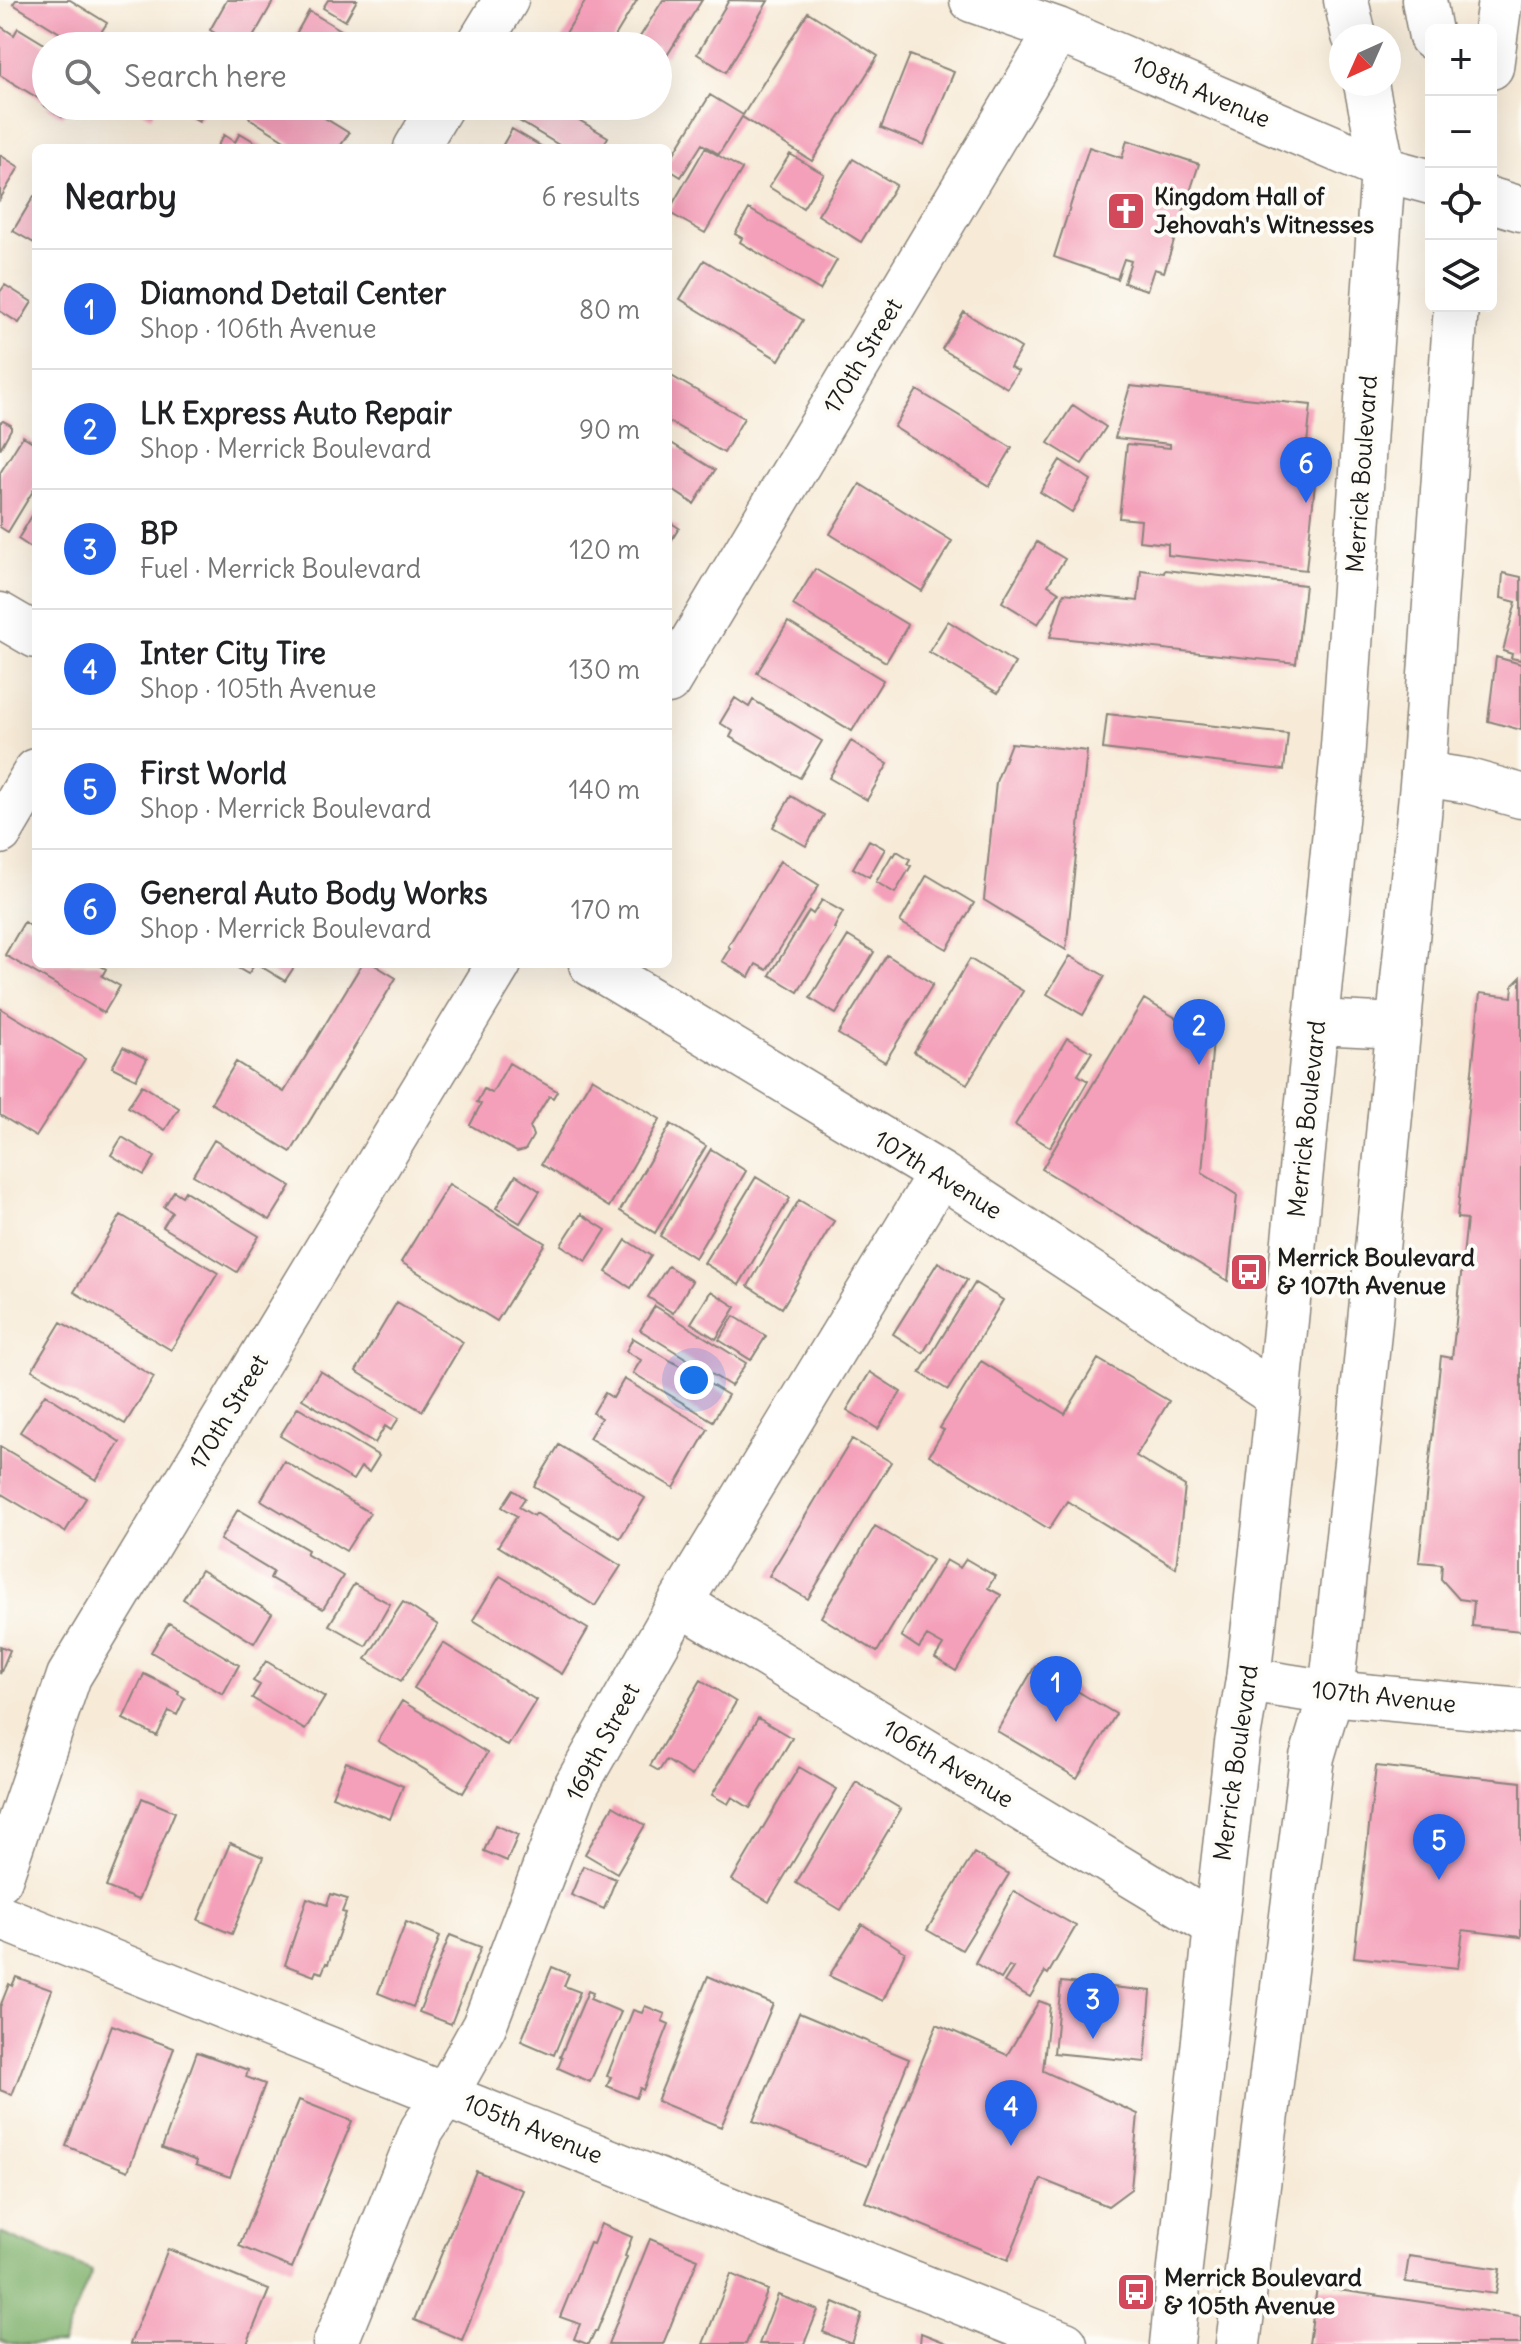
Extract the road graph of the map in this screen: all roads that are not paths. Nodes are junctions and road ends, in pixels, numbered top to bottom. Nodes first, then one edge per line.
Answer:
1 (506, 0) edge
2 (972, 0) edge
3 (1346, 0) edge
4 (1424, 0) edge
5 (1500, 0) edge
6 (1351, 24) edge
7 (1429, 24) edge
8 (1497, 24) edge
9 (1058, 30) junction
10 (487, 32) edge
11 (1368, 96) edge
12 (433, 120) edge
13 (418, 144) edge
14 (1383, 169) junction
15 (1425, 180) edge
16 (1497, 202) edge
17 (1521, 209) edge
18 (1456, 312) edge
19 (0, 615) edge
20 (32, 634) edge
21 (672, 675) edge
22 (1423, 774) junction
23 (32, 778) edge
24 (1521, 796) edge
25 (0, 832) edge
26 (497, 968) edge
27 (598, 968) edge
28 (1316, 1022) junction
29 (1399, 1026) junction
30 (940, 1174) junction
31 (1279, 1397) junction
32 (680, 1603) junction
33 (1248, 1680) junction
34 (1331, 1693) junction
35 (1521, 1711) edge
36 (0, 1879) edge
37 (0, 1917) edge
38 (1216, 1926) junction
39 (446, 2094) junction
40 (335, 2344) edge
41 (1065, 2344) edge
42 (1172, 2344) edge
43 (1238, 2344) edge

1 - 10 street
2 - 9 street, 108th Avenue
3 - 6 street
4 - 7 street
5 - 8 street
9 - 14 street, 108th Avenue
9 - 21 street, 170th Street
11 - 14 street, Merrick Boulevard
12 - 13 street
14 - 15 street, 108th Avenue
14 - 28 street, Merrick Boulevard
16 - 17 street
18 - 22 street
19 - 20 street
22 - 24 street
22 - 29 street
23 - 25 street
26 - 36 street, 170th Street
27 - 30 street, 107th Avenue
28 - 29 street
28 - 31 street, Merrick Boulevard
29 - 34 street
30 - 31 street, 107th Avenue
30 - 32 street, 169th Street
31 - 33 street, Merrick Boulevard
32 - 38 street, 106th Avenue
32 - 39 street, 169th Street
33 - 34 street, 107th Avenue
33 - 38 street, Merrick Boulevard
34 - 35 street, 107th Avenue
34 - 43 street
37 - 39 street, 105th Avenue
38 - 42 street, Merrick Boulevard
39 - 40 street, 169th Street
39 - 41 street, 105th Avenue

